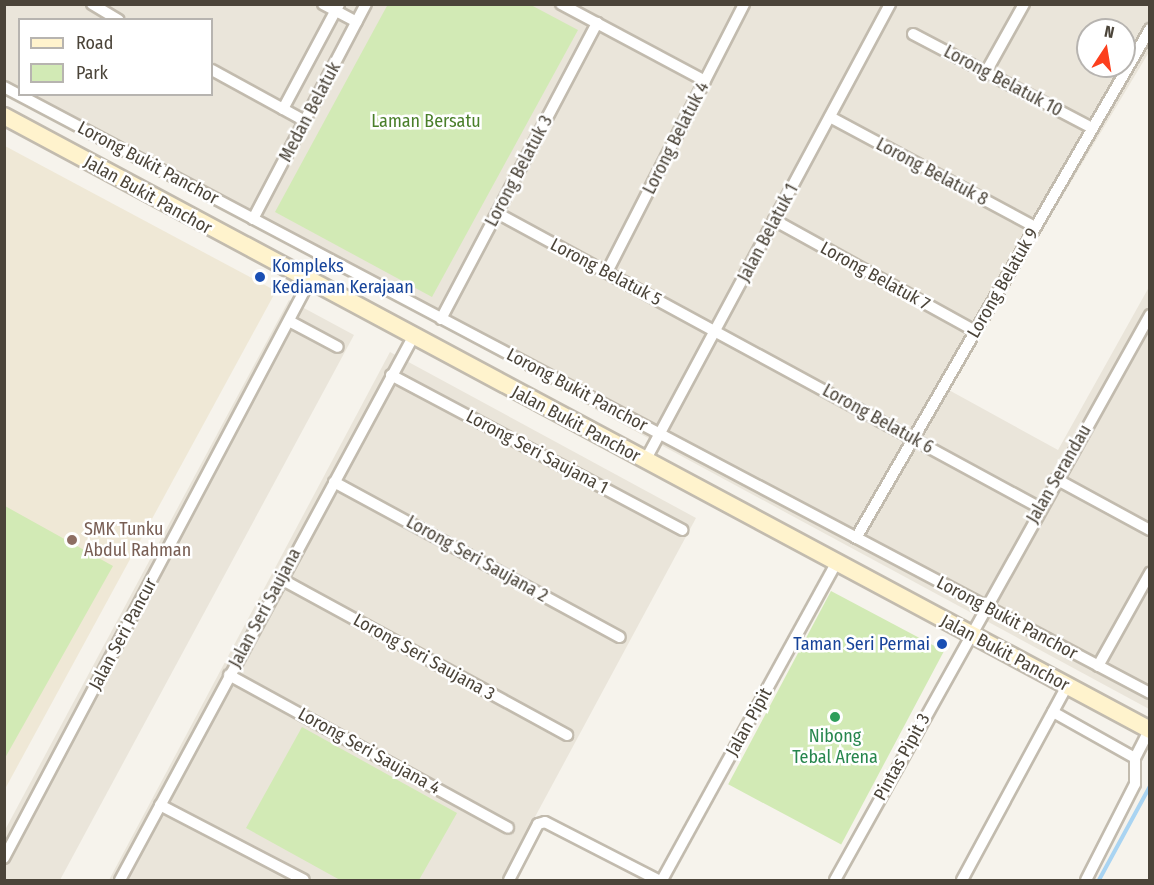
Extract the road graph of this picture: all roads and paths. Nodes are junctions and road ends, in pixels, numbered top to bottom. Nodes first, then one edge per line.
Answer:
1 (92, 4) edge
2 (323, 4) edge
3 (366, 4) edge
4 (561, 4) edge
5 (744, 4) edge
6 (890, 4) edge
7 (1024, 4) edge
8 (337, 8) edge
9 (116, 18) edge
10 (357, 22) junction
11 (597, 23) junction
12 (1149, 29) edge
13 (913, 34) dead end
14 (213, 71) edge
15 (986, 72) junction
16 (705, 81) junction
17 (4, 87) edge
18 (18, 94) edge
19 (21, 96) edge
20 (283, 109) junction
21 (4, 116) edge
22 (830, 117) junction
23 (305, 121) junction
24 (1092, 128) junction
25 (496, 213) junction
26 (253, 219) junction
27 (774, 220) junction
28 (1035, 227) junction
29 (607, 272) junction
30 (309, 282) junction
31 (1149, 315) edge
32 (441, 319) junction
33 (289, 321) junction
34 (715, 330) junction
35 (975, 331) junction
36 (412, 337) junction
37 (338, 347) dead end
38 (391, 375) junction
39 (660, 434) junction
40 (913, 439) junction
41 (645, 461) junction
42 (1056, 479) junction
43 (334, 482) junction
44 (1040, 508) junction
45 (682, 530) dead end
46 (1149, 530) edge
47 (856, 538) junction
48 (836, 563) junction
49 (1149, 573) edge
50 (281, 579) junction
51 (984, 606) junction
52 (969, 634) junction
53 (620, 637) dead end
54 (1098, 666) junction
55 (229, 675) junction
56 (1067, 686) junction
57 (1149, 693) edge
58 (1053, 712) junction
59 (1149, 730) edge
60 (567, 735) dead end
61 (1135, 758) junction
62 (160, 805) junction
63 (508, 828) dead end
64 (4, 858) edge
65 (122, 880) edge
66 (304, 880) edge
67 (509, 880) edge
68 (660, 880) edge
69 (835, 880) edge
70 (962, 880) edge
71 (1086, 880) edge

1 - 9 street
2 - 8 street
3 - 10 street, Medan Belatuk
4 - 11 street
5 - 16 street, Lorong Belatuk 4
6 - 22 street, Jalan Belatuk 1
7 - 15 street
8 - 10 street
8 - 20 street, Medan Belatuk
10 - 23 street, Medan Belatuk
11 - 16 street
11 - 25 street, Lorong Belatuk 3
12 - 24 street, Lorong Belatuk 9
13 - 15 street, Lorong Belatuk 10
14 - 20 street
15 - 24 street, Lorong Belatuk 10
16 - 29 street, Lorong Belatuk 4
17 - 18 street, Lorong Bukit Panchor
19 - 26 street, Lorong Bukit Panchor
20 - 23 street
21 - 30 main road, Jalan Bukit Panchor
22 - 27 street, Jalan Belatuk 1
22 - 28 street, Lorong Belatuk 8
23 - 26 street, Medan Belatuk
24 - 28 street, Lorong Belatuk 9
25 - 29 street, Lorong Belatuk 5
25 - 32 street, Lorong Belatuk 3
26 - 32 street, Lorong Bukit Panchor
27 - 34 street, Jalan Belatuk 1
27 - 35 street, Lorong Belatuk 7
28 - 35 street, Lorong Belatuk 9
29 - 34 street, Lorong Belatuk 5
30 - 33 street, Jalan Seri Pancur
30 - 36 main road, Jalan Bukit Panchor
31 - 42 street, Jalan Serandau
32 - 39 street, Lorong Bukit Panchor
33 - 37 street
33 - 64 street, Jalan Seri Pancur
34 - 39 street, Jalan Belatuk 1
34 - 40 street, Lorong Belatuk 6
35 - 40 street, Lorong Belatuk 9
36 - 38 street, Jalan Seri Saujana
36 - 41 main road, Jalan Bukit Panchor
38 - 43 street, Jalan Seri Saujana
38 - 45 street, Lorong Seri Saujana 1
39 - 41 street, Jalan Belatuk 1
39 - 47 street, Lorong Bukit Panchor
40 - 44 street, Lorong Belatuk 6
40 - 47 street, Lorong Belatuk 9
41 - 48 main road, Jalan Bukit Panchor
42 - 44 street, Jalan Serandau
42 - 46 street
43 - 50 street, Jalan Seri Saujana
43 - 53 street, Lorong Seri Saujana 2
44 - 51 street, Jalan Serandau
47 - 51 street, Lorong Bukit Panchor
48 - 52 main road, Jalan Bukit Panchor
48 - 68 street, Jalan Pipit
49 - 54 street
50 - 55 street, Jalan Seri Saujana
50 - 60 street, Lorong Seri Saujana 3
51 - 52 street, Jalan Serandau
51 - 54 street, Lorong Bukit Panchor
52 - 56 main road, Jalan Bukit Panchor
52 - 69 street, Pintas Pipit 3
54 - 57 street, Lorong Bukit Panchor
55 - 62 street, Jalan Seri Saujana
55 - 63 street, Lorong Seri Saujana 4
56 - 58 street
56 - 59 main road, Jalan Bukit Panchor
58 - 61 street
58 - 70 street
59 - 61 street
61 - 71 street
62 - 65 street, Jalan Seri Saujana
62 - 66 street
67 - 68 street

